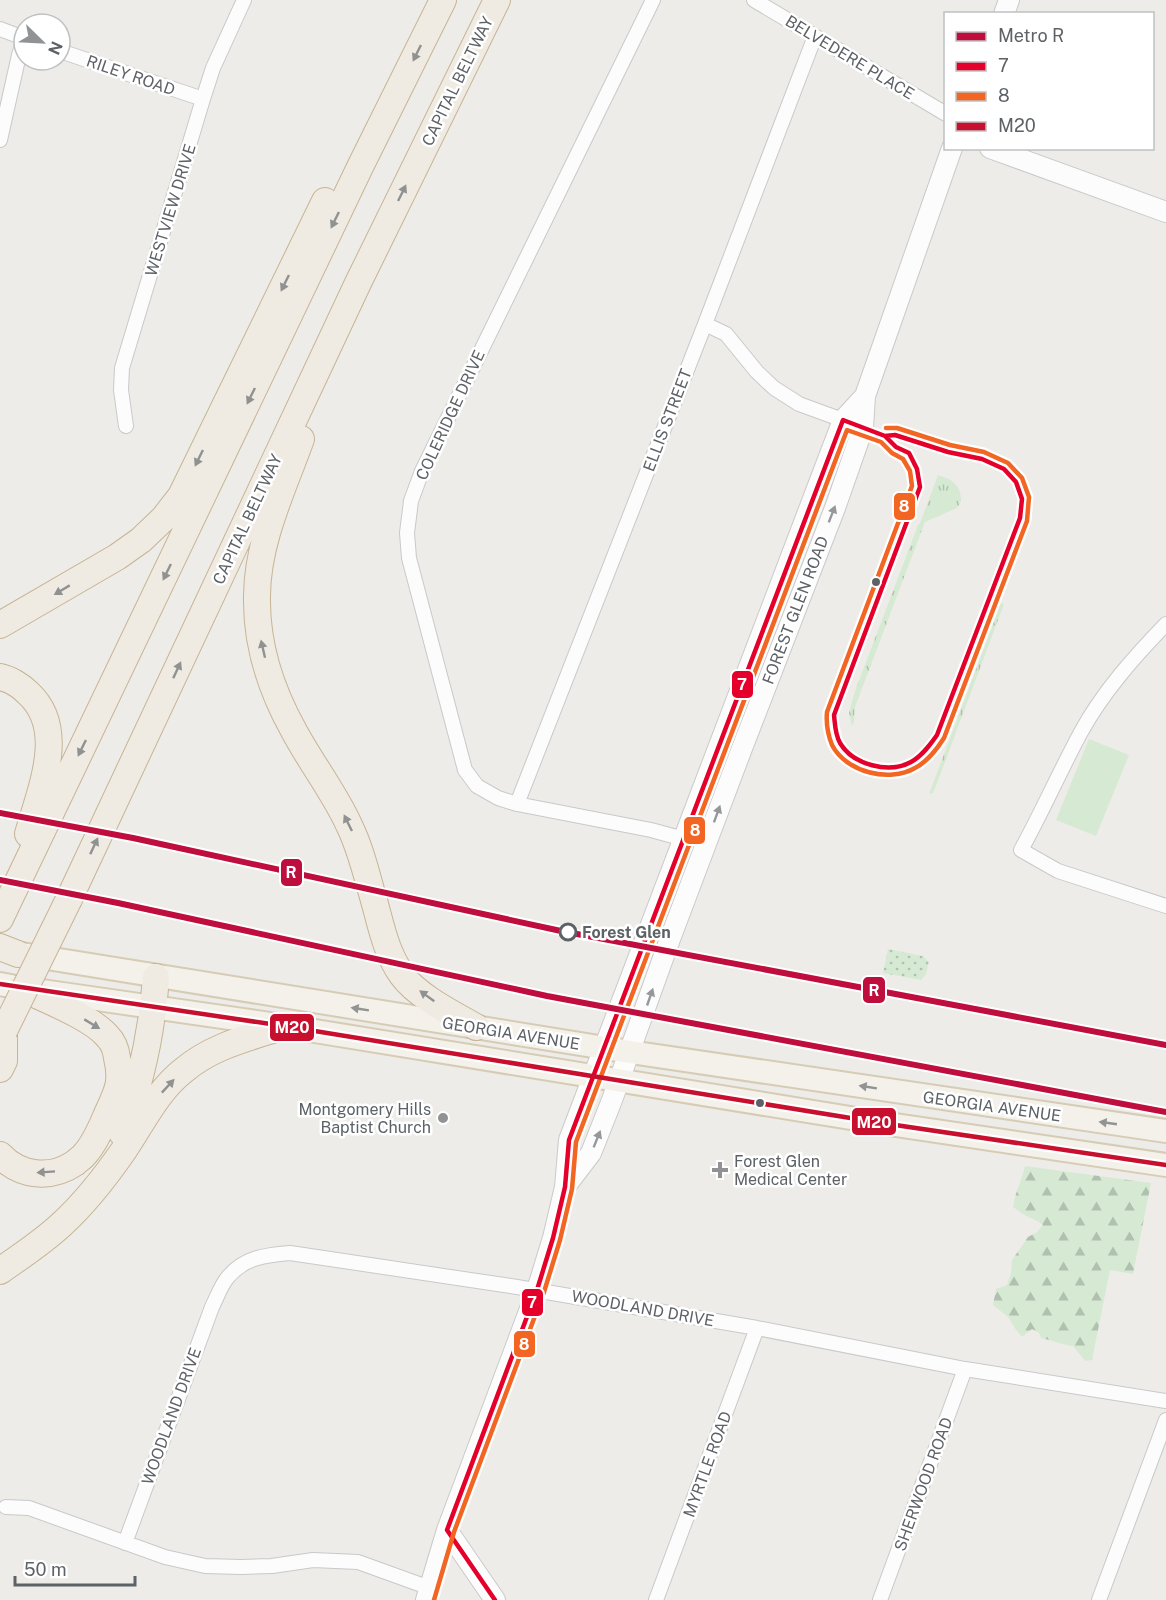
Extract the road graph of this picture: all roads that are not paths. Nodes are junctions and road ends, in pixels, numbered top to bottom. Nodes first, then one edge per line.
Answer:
1 (244, 0) edge
2 (442, 0) edge
3 (497, 0) edge
4 (653, 0) edge
5 (754, 0) edge
6 (814, 36) junction
7 (72, 55) edge
8 (15, 72) edge
9 (202, 99) junction
10 (944, 113) edge
11 (0, 140) edge
12 (951, 150) edge
13 (996, 150) edge
14 (360, 167) junction
15 (1166, 212) edge
16 (358, 284) junction
17 (705, 324) junction
18 (865, 396) junction
19 (843, 420) junction
20 (126, 426) dead end
21 (863, 428) junction
22 (1166, 624) edge
23 (0, 625) edge
24 (0, 677) edge
25 (517, 804) junction
26 (684, 839) junction
27 (1166, 906) edge
28 (6, 908) edge
29 (6, 951) edge
30 (156, 977) junction
31 (10, 986) edge
32 (154, 1007) junction
33 (284, 1026) junction
34 (476, 1028) junction
35 (2, 1035) edge
36 (604, 1048) junction
37 (630, 1052) junction
38 (0, 1069) edge
39 (594, 1076) junction
40 (620, 1080) junction
41 (1166, 1131) edge
42 (0, 1155) edge
43 (1166, 1165) edge
44 (98, 1185) junction
45 (565, 1187) junction
46 (0, 1271) edge
47 (537, 1290) junction
48 (757, 1328) junction
49 (965, 1369) junction
50 (1166, 1401) edge
51 (1166, 1420) edge
52 (6, 1507) dead end
53 (447, 1530) junction
54 (125, 1543) junction
55 (428, 1594) edge
56 (495, 1600) edge
57 (656, 1600) edge
58 (880, 1600) edge
59 (1099, 1600) edge

1 - 9 street, WESTVIEW DRIVE
2 -> 14 highway
16 -> 3 highway, CAPITAL BELTWAY
4 - 25 street, COLERIDGE DRIVE
5 - 6 street, BELVEDERE PLACE
6 - 10 street, BELVEDERE PLACE
6 - 17 street, ELLIS STREET
7 - 9 street, RILEY ROAD
8 - 11 street
9 - 20 street, WESTVIEW DRIVE
12 - 18 main road, FOREST GLEN ROAD
13 - 15 main road
14 -> 23 highway
14 -> 28 highway
34 -> 16 highway
35 -> 16 highway, CAPITAL BELTWAY, bridge
17 - 19 street
17 - 25 street, ELLIS STREET
18 - 19 main road, FOREST GLEN ROAD
18 - 21 main road, FOREST GLEN ROAD
19 - 21 street
19 - 26 main road, FOREST GLEN ROAD
37 -> 21 main road, FOREST GLEN ROAD
22 - 27 street
24 - 28 highway
25 - 26 street, COLERIDGE DRIVE
26 - 36 main road, FOREST GLEN ROAD
29 - 30 main road, GEORGIA AVENUE
30 - 32 highway
34 -> 30 main road, GEORGIA AVENUE
31 - 32 main road, GEORGIA AVENUE
31 -> 42 highway
32 - 33 main road, GEORGIA AVENUE
32 - 44 highway
33 - 39 main road, GEORGIA AVENUE
44 -> 33 highway
34 - 36 main road, GEORGIA AVENUE
35 - 38 highway
36 - 37 main road, GEORGIA AVENUE
36 - 39 main road, FOREST GLEN ROAD
37 - 40 main road, FOREST GLEN ROAD
41 -> 37 main road, GEORGIA AVENUE
39 - 40 main road, GEORGIA AVENUE
39 - 45 main road, FOREST GLEN ROAD
40 - 43 main road, GEORGIA AVENUE
45 -> 40 main road, FOREST GLEN ROAD
44 - 46 highway
45 - 47 main road, FOREST GLEN ROAD
47 - 48 street, WOODLAND DRIVE
47 - 53 main road, FOREST GLEN ROAD
47 - 54 street, WOODLAND DRIVE
48 - 49 street, WOODLAND DRIVE
48 - 57 street, MYRTLE ROAD
49 - 50 street, WOODLAND DRIVE
49 - 58 street, SHERWOOD ROAD
51 - 59 street
52 - 54 street
53 - 55 main road, FOREST GLEN ROAD
53 - 56 main road
54 - 55 street

